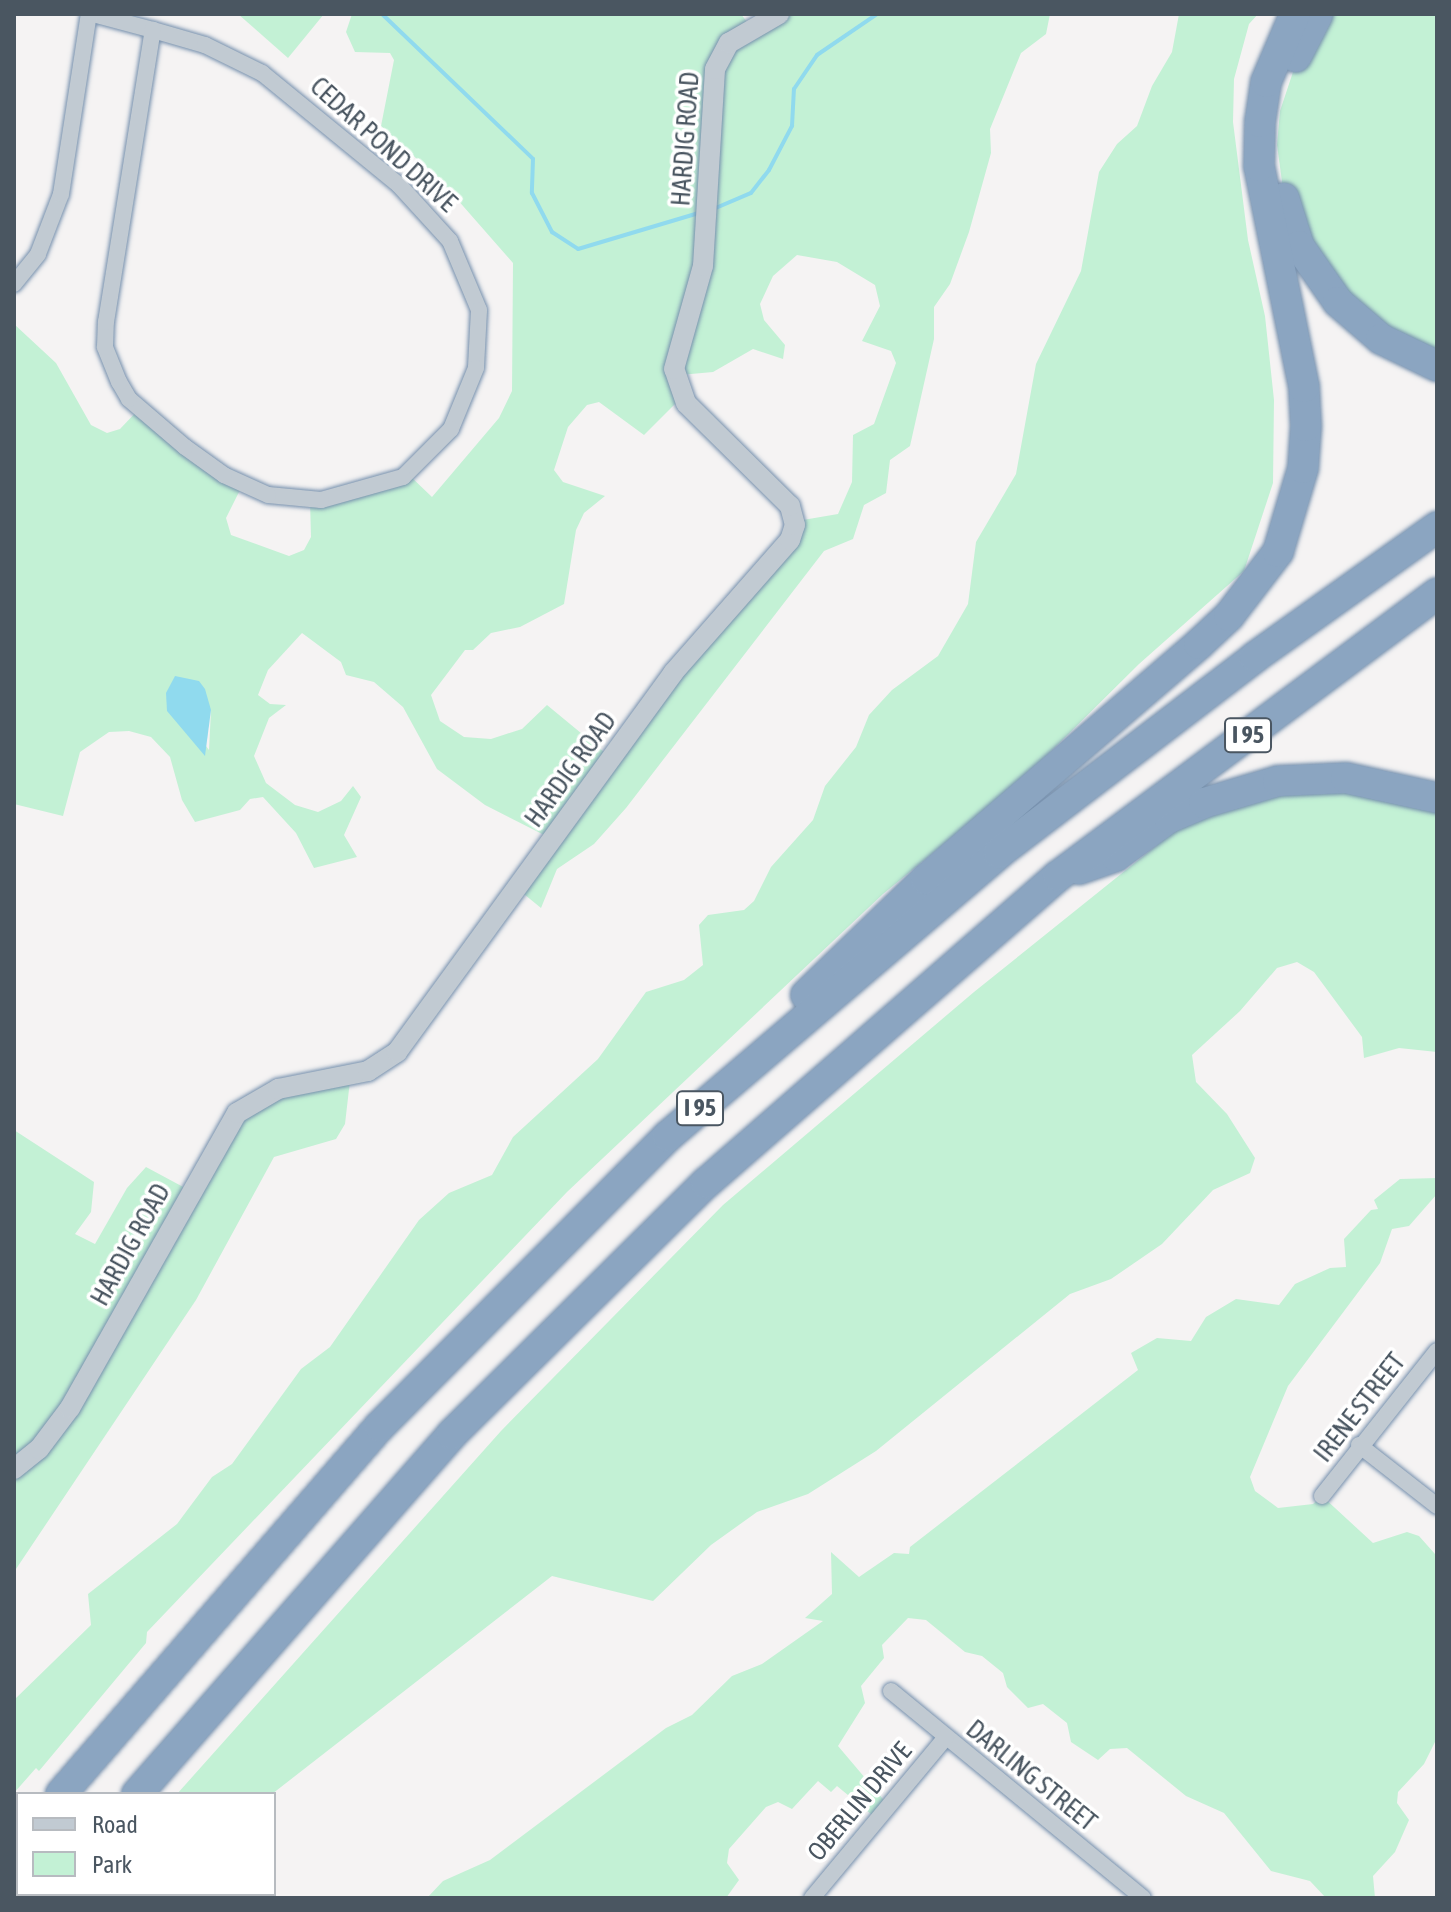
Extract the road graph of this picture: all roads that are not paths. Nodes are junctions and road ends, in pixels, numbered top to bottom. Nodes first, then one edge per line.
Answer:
1 (91, 14) edge
2 (779, 14) edge
3 (1295, 14) edge
4 (1318, 14) edge
5 (153, 30) junction
6 (14, 284) edge
7 (1437, 366) edge
8 (1437, 527) edge
9 (1437, 593) edge
10 (1437, 798) edge
11 (1058, 876) junction
12 (668, 1136) junction
13 (1437, 1351) edge
14 (1359, 1445) junction
15 (14, 1469) edge
16 (1322, 1496) dead end
17 (1437, 1506) edge
18 (891, 1691) dead end
19 (946, 1737) junction
20 (63, 1792) edge
21 (139, 1792) edge
22 (812, 1898) edge
23 (1143, 1898) edge

1 - 5 street, CEDAR POND DRIVE
1 - 6 street, CEDAR POND DRIVE
2 - 15 street, HARDIG ROAD
3 - 12 highway
4 - 7 highway
5 - 5 street, CEDAR POND DRIVE
8 - 12 highway, I 95
9 - 11 highway, I 95
10 - 11 highway
11 - 21 highway, I 95
12 - 20 highway, I 95
13 - 14 street, IRENE STREET
14 - 16 street, IRENE STREET
14 - 17 street
18 - 19 street, DARLING STREET
19 - 22 street, OBERLIN DRIVE
19 - 23 street, DARLING STREET

